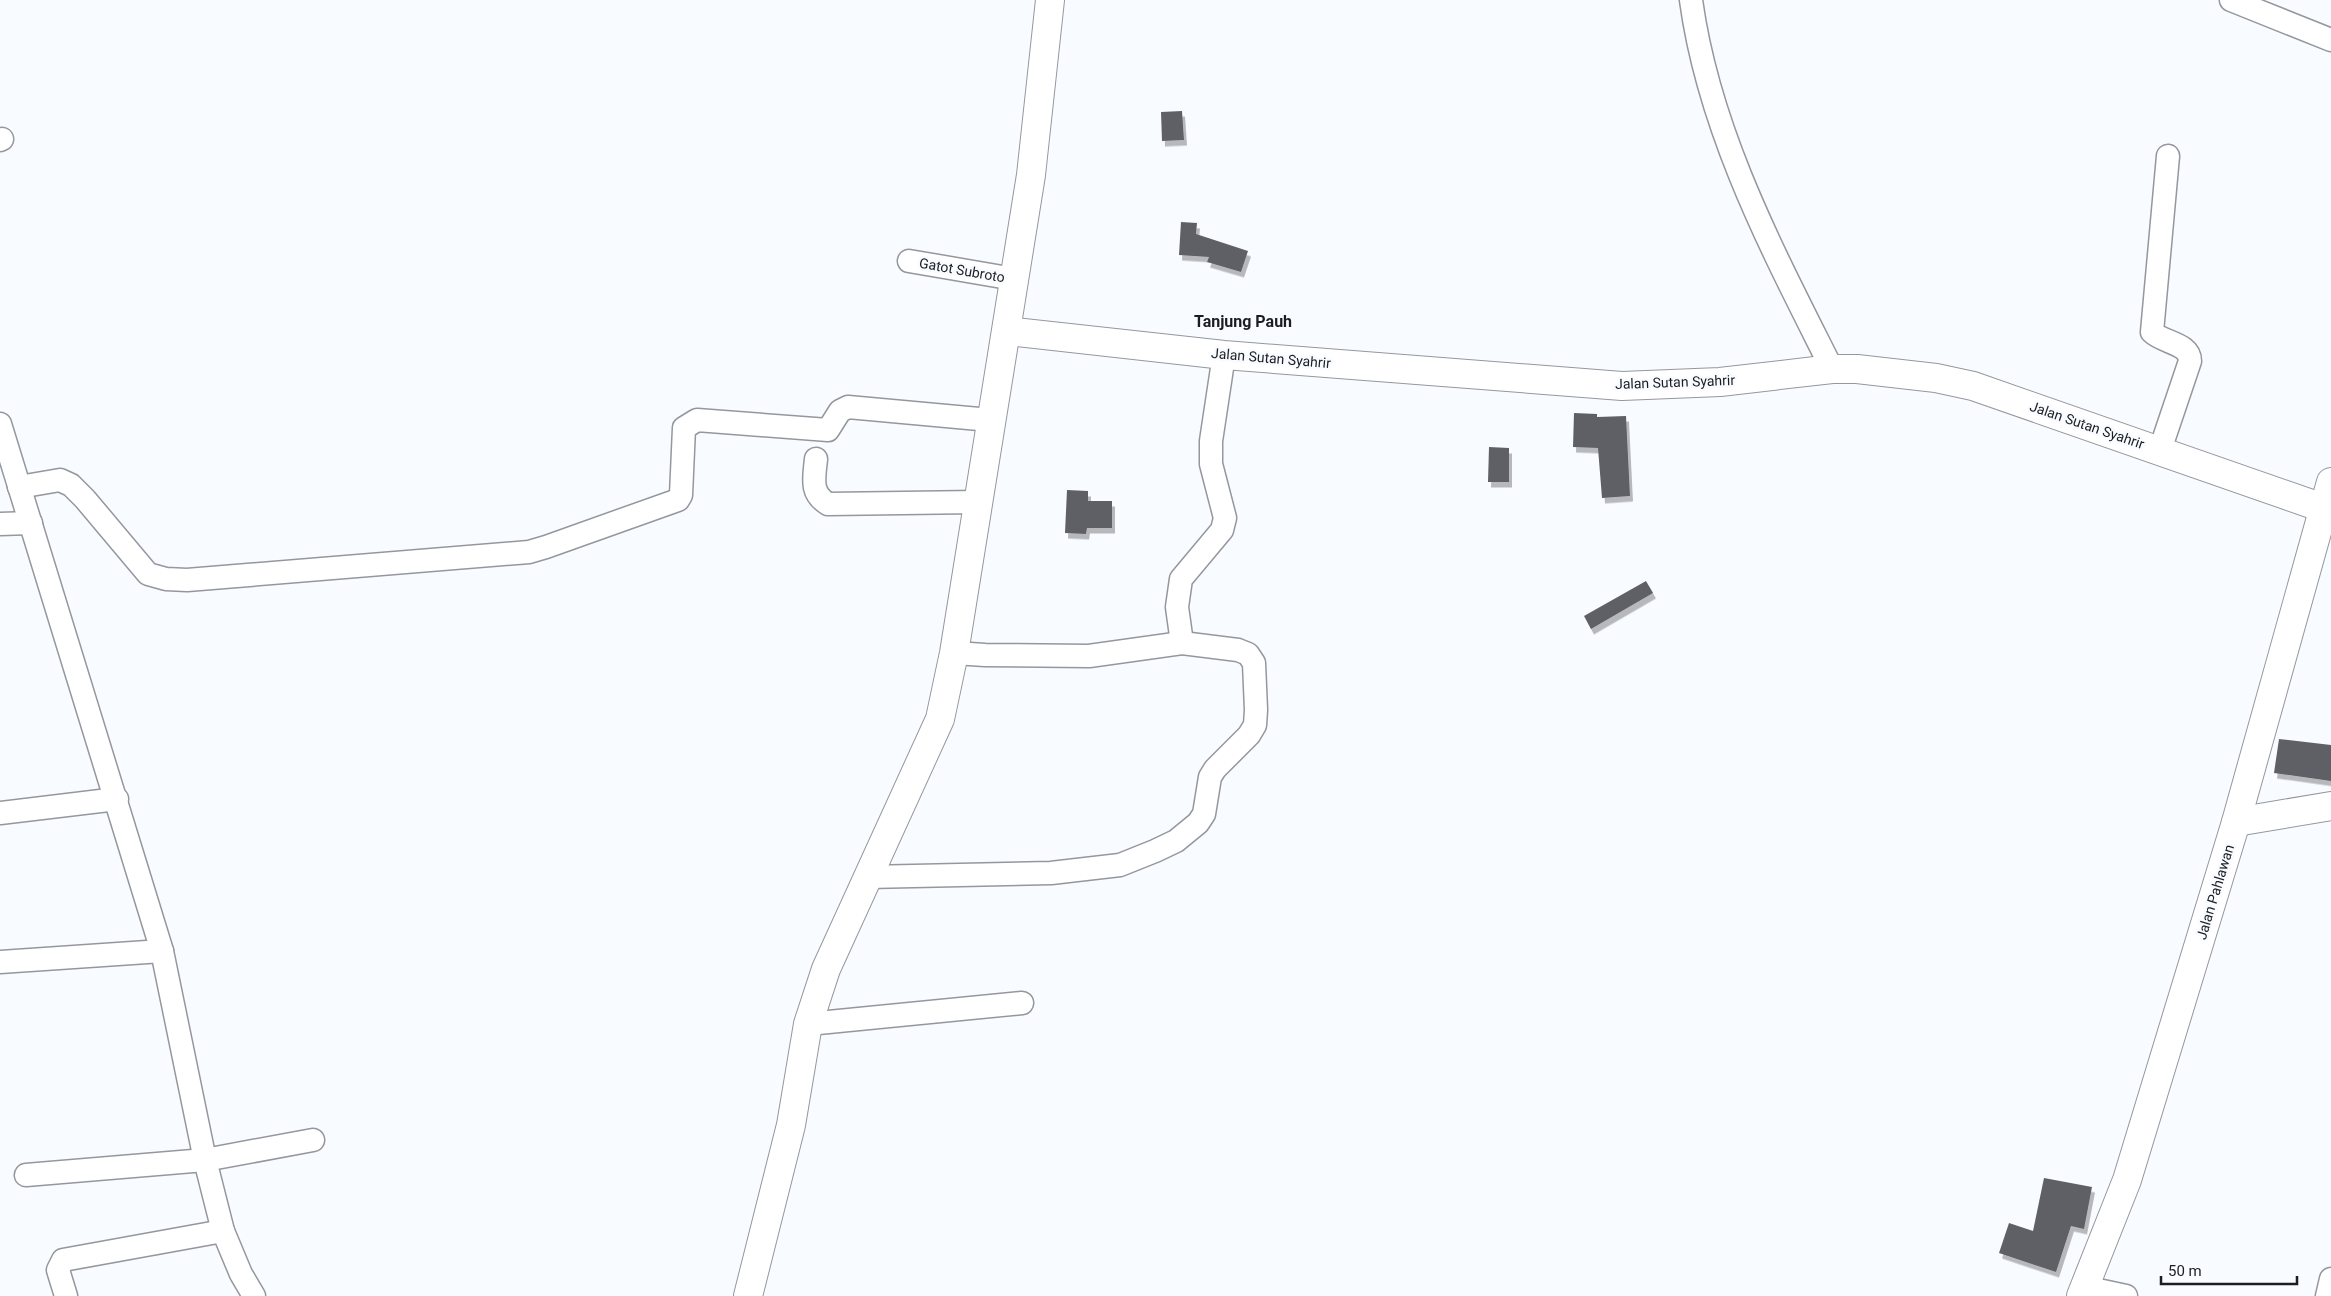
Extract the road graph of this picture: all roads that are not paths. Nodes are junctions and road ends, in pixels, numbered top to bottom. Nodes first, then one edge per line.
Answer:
1 (1050, 0) edge
2 (1691, 0) edge
3 (2231, 0) edge
4 (2331, 40) edge
5 (2168, 156) dead end
6 (909, 261) dead end
7 (1014, 279) junction
8 (1007, 330) junction
9 (1224, 355) junction
10 (1832, 369) junction
11 (990, 420) junction
12 (0, 424) edge
13 (2160, 450) junction
14 (816, 459) dead end
15 (19, 487) junction
16 (2327, 495) edge
17 (978, 502) junction
18 (31, 523) junction
19 (0, 524) edge
20 (1182, 643) junction
21 (954, 653) junction
22 (117, 799) junction
23 (2331, 806) edge
24 (0, 813) edge
25 (2236, 822) junction
26 (867, 877) junction
27 (162, 951) junction
28 (0, 962) edge
29 (1022, 1003) dead end
30 (808, 1024) junction
31 (313, 1140) dead end
32 (206, 1160) junction
33 (26, 1175) dead end
34 (223, 1231) junction
35 (2331, 1279) edge
36 (2082, 1291) edge
37 (66, 1296) edge
38 (254, 1296) edge
39 (748, 1296) edge
40 (2126, 1296) edge
41 (2327, 1296) edge

1 - 7 street
2 - 10 street
3 - 4 street
5 - 13 street
6 - 7 street, Gatot Subroto
7 - 8 street
8 - 9 street, Jalan Sutan Syahrir
8 - 11 street
9 - 10 street, Jalan Sutan Syahrir
9 - 20 street
10 - 13 street, Jalan Sutan Syahrir
11 - 15 street
11 - 17 street
12 - 15 street
13 - 16 street, Jalan Sutan Syahrir
14 - 17 street
15 - 18 street
16 - 25 street, Jalan Pahlawan
17 - 21 street
18 - 19 street
18 - 22 street
20 - 21 street
20 - 26 street
21 - 26 street
22 - 24 street
22 - 27 street
23 - 25 street
25 - 36 street, Jalan Pahlawan
26 - 30 street
27 - 28 street
27 - 32 street
29 - 30 street
30 - 39 street
31 - 32 street
32 - 33 street
32 - 34 street
34 - 37 street
34 - 38 street
35 - 41 street
36 - 40 street

